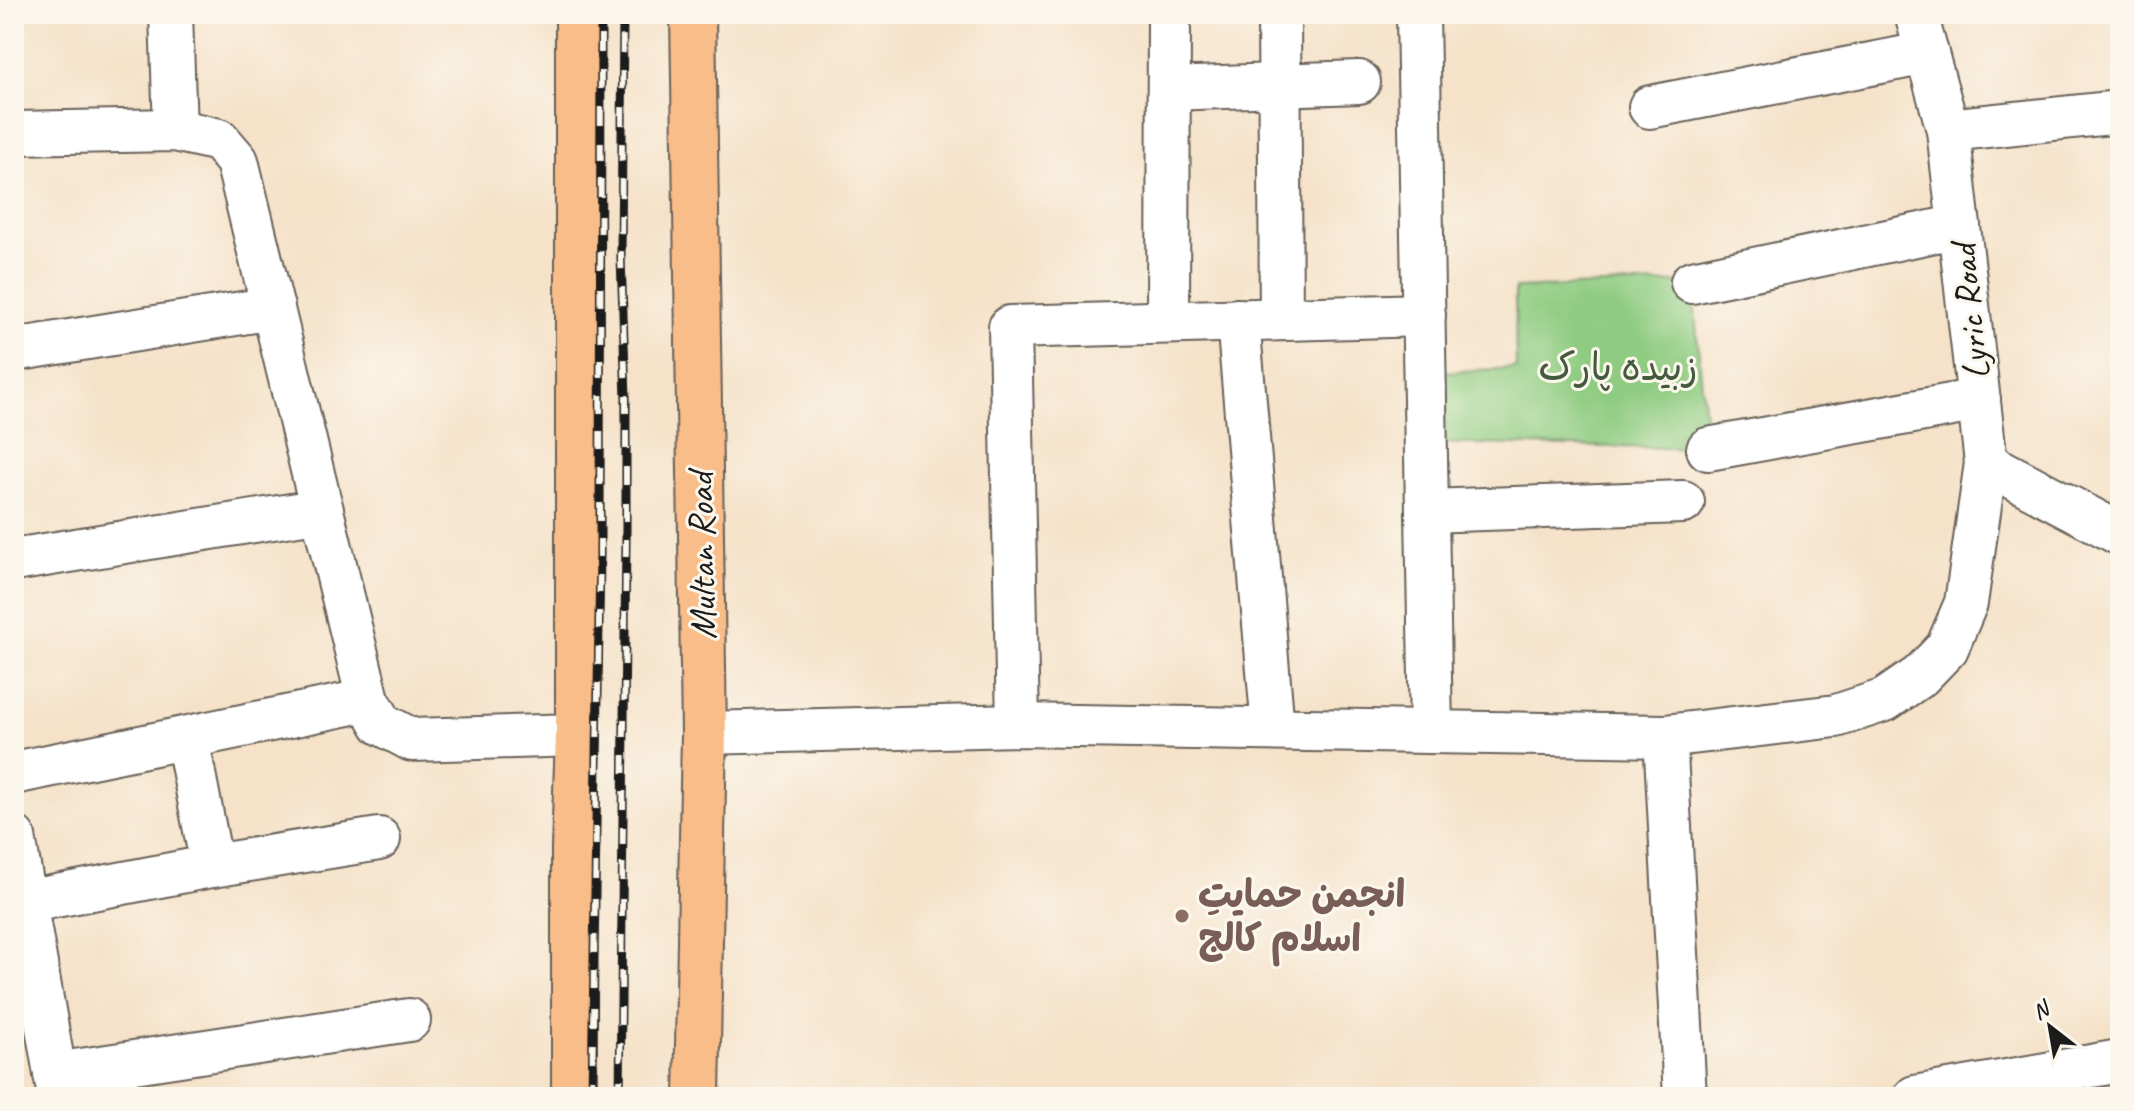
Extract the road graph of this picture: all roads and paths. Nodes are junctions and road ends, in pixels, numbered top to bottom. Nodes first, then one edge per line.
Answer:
1 (171, 14) edge
2 (578, 14) edge
3 (693, 14) edge
4 (1169, 14) edge
5 (1279, 14) edge
6 (1418, 14) edge
7 (1921, 33) edge
8 (1359, 82) dead end
9 (1279, 85) junction
10 (1169, 89) junction
11 (1650, 107) dead end
12 (2120, 112) edge
13 (175, 130) junction
14 (1948, 130) junction
15 (14, 133) edge
16 (1959, 226) junction
17 (1692, 282) dead end
18 (273, 308) junction
19 (1424, 315) junction
20 (1281, 319) junction
21 (1238, 320) junction
22 (1168, 322) junction
23 (14, 350) edge
24 (1979, 400) junction
25 (1708, 449) dead end
26 (1986, 463) junction
27 (1683, 502) dead end
28 (322, 510) junction
29 (1427, 511) junction
30 (2120, 534) edge
31 (14, 560) edge
32 (368, 700) junction
33 (1018, 725) junction
34 (1273, 729) junction
35 (1431, 732) junction
36 (704, 733) junction
37 (578, 735) junction
38 (1665, 736) junction
39 (187, 738) junction
40 (14, 773) edge
41 (14, 837) edge
42 (379, 839) dead end
43 (212, 866) junction
44 (25, 902) junction
45 (25, 964) edge
46 (409, 1020) dead end
47 (2120, 1061) edge
48 (57, 1086) edge
49 (574, 1097) edge
50 (697, 1097) edge
51 (1685, 1097) edge
52 (1915, 1097) edge

1 - 13 street
2 - 37 main road
3 - 36 main road, Multan Road
4 - 10 street
5 - 9 street
6 - 19 street
7 - 11 street
7 - 14 street, Lyric Road
8 - 9 street
9 - 10 street
9 - 20 street
10 - 22 street
12 - 14 street
13 - 15 street
13 - 18 street
14 - 16 street, Lyric Road
16 - 17 street
16 - 24 street, Lyric Road
18 - 23 street
18 - 28 street
19 - 20 street
19 - 29 street
20 - 21 street
21 - 22 street
21 - 34 street
22 - 33 street
24 - 25 street
24 - 26 street, Lyric Road
26 - 30 street
26 - 38 street, Lyric Road
27 - 29 street
28 - 31 street
28 - 32 street
29 - 35 street
32 - 37 street
32 - 39 street
33 - 34 street, Lyric Road
33 - 36 street, Lyric Road
34 - 35 street, Lyric Road
35 - 38 street, Lyric Road
36 - 50 main road, Multan Road
37 - 49 main road
38 - 51 street
39 - 40 street
39 - 43 street
41 - 44 street
42 - 43 street
43 - 44 street
44 - 45 street
45 - 48 street
46 - 48 street
47 - 52 street

